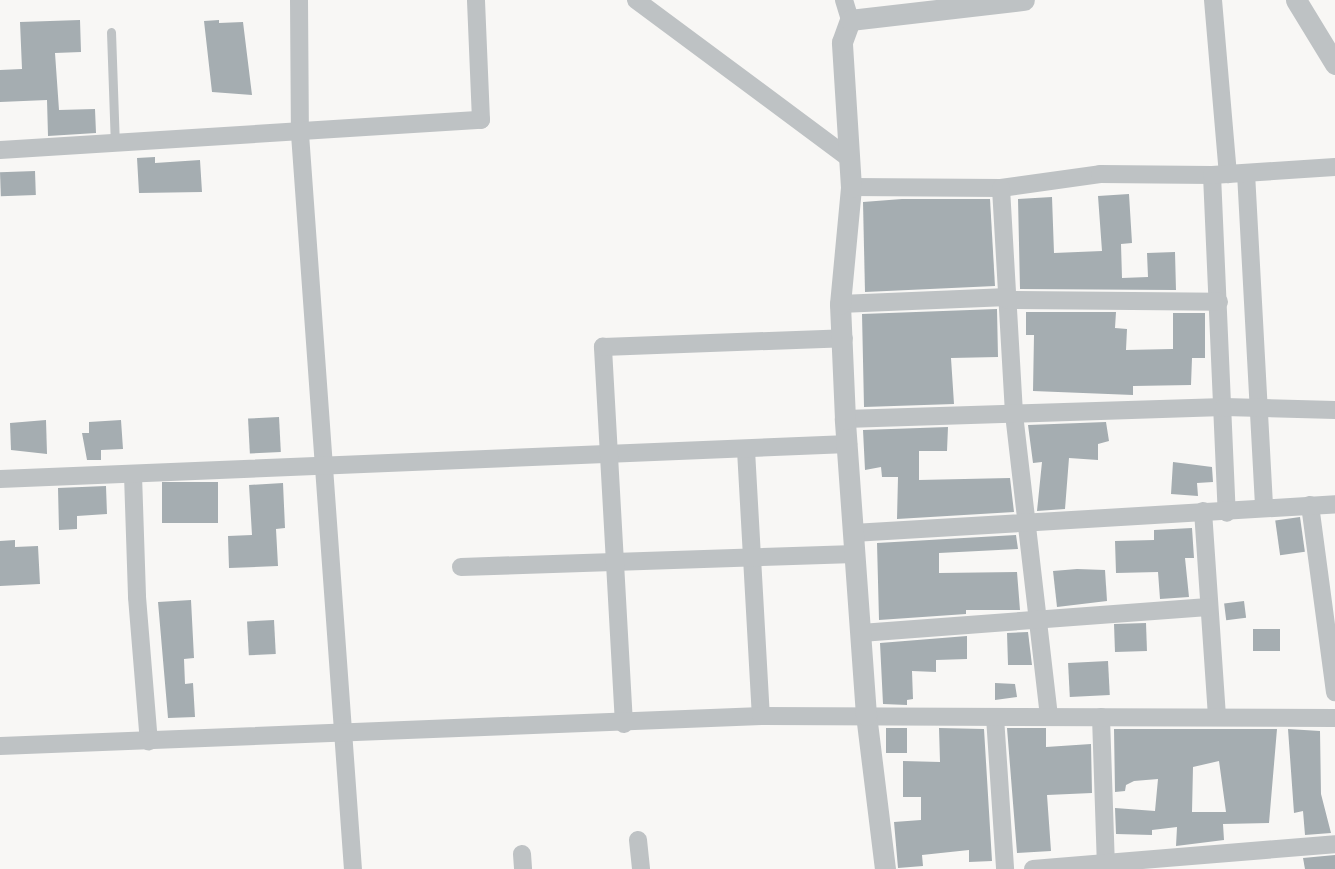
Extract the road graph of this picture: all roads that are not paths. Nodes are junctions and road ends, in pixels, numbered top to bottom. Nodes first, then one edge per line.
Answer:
1 (299, 0) edge
2 (476, 0) edge
3 (636, 0) edge
4 (1024, 0) edge
5 (1213, 0) edge
6 (1296, 0) edge
7 (847, 10) edge
8 (111, 32) dead end
9 (1335, 64) edge
10 (300, 134) junction
11 (115, 144) junction
12 (0, 150) edge
13 (850, 159) junction
14 (1335, 167) edge
15 (1247, 173) junction
16 (1220, 175) junction
17 (851, 187) junction
18 (1001, 188) junction
19 (1008, 299) junction
20 (1219, 302) junction
21 (840, 304) junction
22 (844, 338) junction
23 (1224, 407) junction
24 (1258, 410) junction
25 (1335, 410) edge
26 (1014, 414) junction
27 (845, 419) junction
28 (848, 444) junction
29 (746, 450) junction
30 (610, 457) junction
31 (320, 464) junction
32 (133, 475) junction
33 (0, 479) edge
34 (1335, 504) edge
35 (1310, 505) junction
36 (1264, 509) junction
37 (1203, 511) junction
38 (1227, 513) junction
39 (1026, 522) junction
40 (854, 543) junction
41 (752, 557) junction
42 (615, 563) junction
43 (461, 567) dead end
44 (1208, 607) junction
45 (1036, 617) junction
46 (861, 633) junction
47 (1335, 692) edge
48 (866, 715) junction
49 (761, 716) junction
50 (1049, 716) junction
51 (1217, 716) junction
52 (995, 717) junction
53 (1101, 717) junction
54 (1335, 718) edge
55 (624, 723) junction
56 (342, 735) junction
57 (149, 741) junction
58 (0, 746) edge
59 (638, 840) dead end
60 (1335, 844) edge
61 (1106, 867) edge
62 (353, 869) edge
63 (641, 869) edge
64 (885, 869) edge
65 (1005, 869) edge
66 (1033, 869) edge

1 - 10 street
2 - 10 street
3 - 13 street
4 - 7 street
5 - 16 street
6 - 9 street
7 - 13 street
8 - 11 lane
10 - 11 street
10 - 31 street
11 - 12 street
13 - 17 street
14 - 15 street
15 - 16 street
15 - 24 street
16 - 18 street
16 - 20 street
17 - 18 street
17 - 21 street
18 - 19 street
19 - 20 street
19 - 21 street
19 - 26 street
20 - 23 street
21 - 22 street
22 - 27 street
22 - 30 street
23 - 24 street
23 - 26 street
23 - 38 street
24 - 25 street
24 - 36 street
26 - 27 street
26 - 39 street
27 - 28 street
28 - 29 street
28 - 40 street
29 - 30 street
29 - 41 street
30 - 31 street
30 - 42 street
31 - 32 street
31 - 56 street
32 - 33 street
32 - 57 street
34 - 35 street
35 - 36 street
35 - 47 street
36 - 38 street
37 - 38 street
37 - 39 street
37 - 44 street
39 - 40 street
39 - 45 street
40 - 41 street
40 - 46 street
41 - 42 street
41 - 49 street
42 - 43 street
42 - 55 street
44 - 45 street
44 - 51 street
45 - 46 street
45 - 50 street
46 - 48 street
48 - 49 street
48 - 52 street
48 - 64 street
49 - 55 street
50 - 52 street
50 - 53 street
51 - 53 street
51 - 54 street
52 - 65 street
53 - 61 street
55 - 56 street
56 - 57 street
56 - 62 street
57 - 58 street
59 - 63 street
60 - 61 street
61 - 66 street

